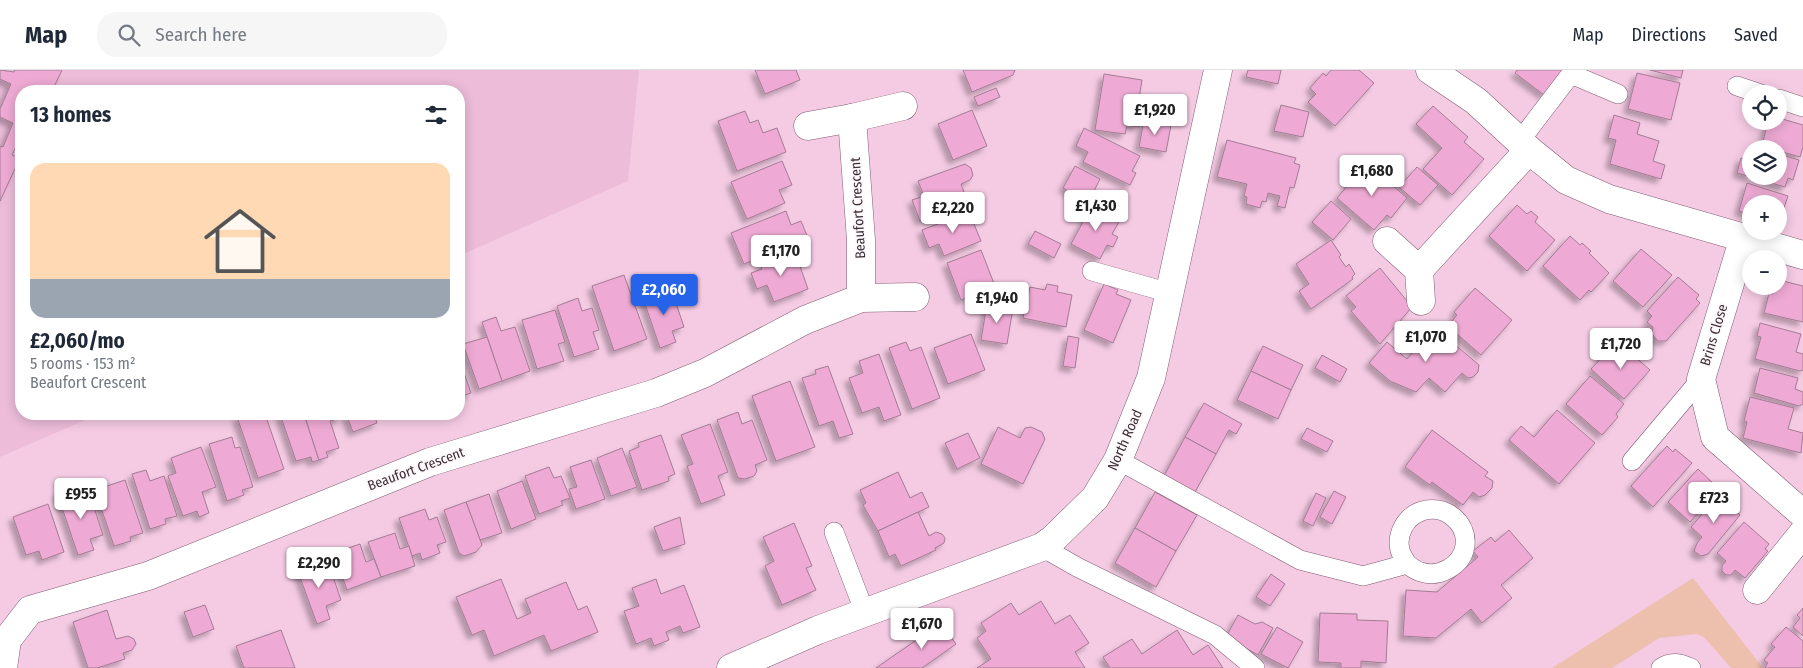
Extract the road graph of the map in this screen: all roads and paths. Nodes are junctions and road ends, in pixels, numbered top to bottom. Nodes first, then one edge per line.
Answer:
1 (1218, 70) edge
2 (1430, 70) edge
3 (1573, 72) edge
4 (1737, 86) dead end
5 (1742, 88) edge
6 (1618, 94) dead end
7 (1787, 102) edge
8 (903, 106) dead end
9 (1803, 107) edge
10 (852, 118) junction
11 (808, 126) dead end
12 (1524, 146) junction
13 (1742, 235) edge
14 (1743, 240) edge
15 (1759, 240) edge
16 (1387, 241) dead end
17 (1802, 251) edge
18 (1419, 270) junction
19 (1092, 271) dead end
20 (1170, 293) junction
21 (915, 297) dead end
22 (861, 298) junction
23 (1421, 301) dead end
24 (1701, 379) junction
25 (1118, 460) junction
26 (1632, 461) dead end
27 (1803, 514) edge
28 (834, 532) dead end
29 (1803, 533) edge
30 (1042, 547) junction
31 (1407, 564) dead end
32 (1757, 590) dead end
33 (865, 612) junction
34 (3, 668) edge
35 (730, 668) edge
36 (1255, 668) edge
37 (1661, 668) edge
38 (1691, 668) edge

1 - 20 street, North Road
2 - 12 street
3 - 6 lane
3 - 12 lane
4 - 5 lane
7 - 9 lane
8 - 10 street
10 - 11 street
10 - 22 street, Beaufort Crescent
12 - 13 street
12 - 18 street
14 - 24 street, Brins Close
15 - 17 street
16 - 18 street
18 - 23 street
19 - 20 lane
20 - 25 street, North Road
21 - 22 street, Beaufort Crescent
22 - 34 street, Beaufort Crescent
24 - 26 lane
24 - 27 street, Brins Close
25 - 30 street, North Road
25 - 31 lane
28 - 33 lane
29 - 32 street
30 - 33 street, North Road
30 - 36 lane
33 - 35 street, North Road
37 - 38 lane

